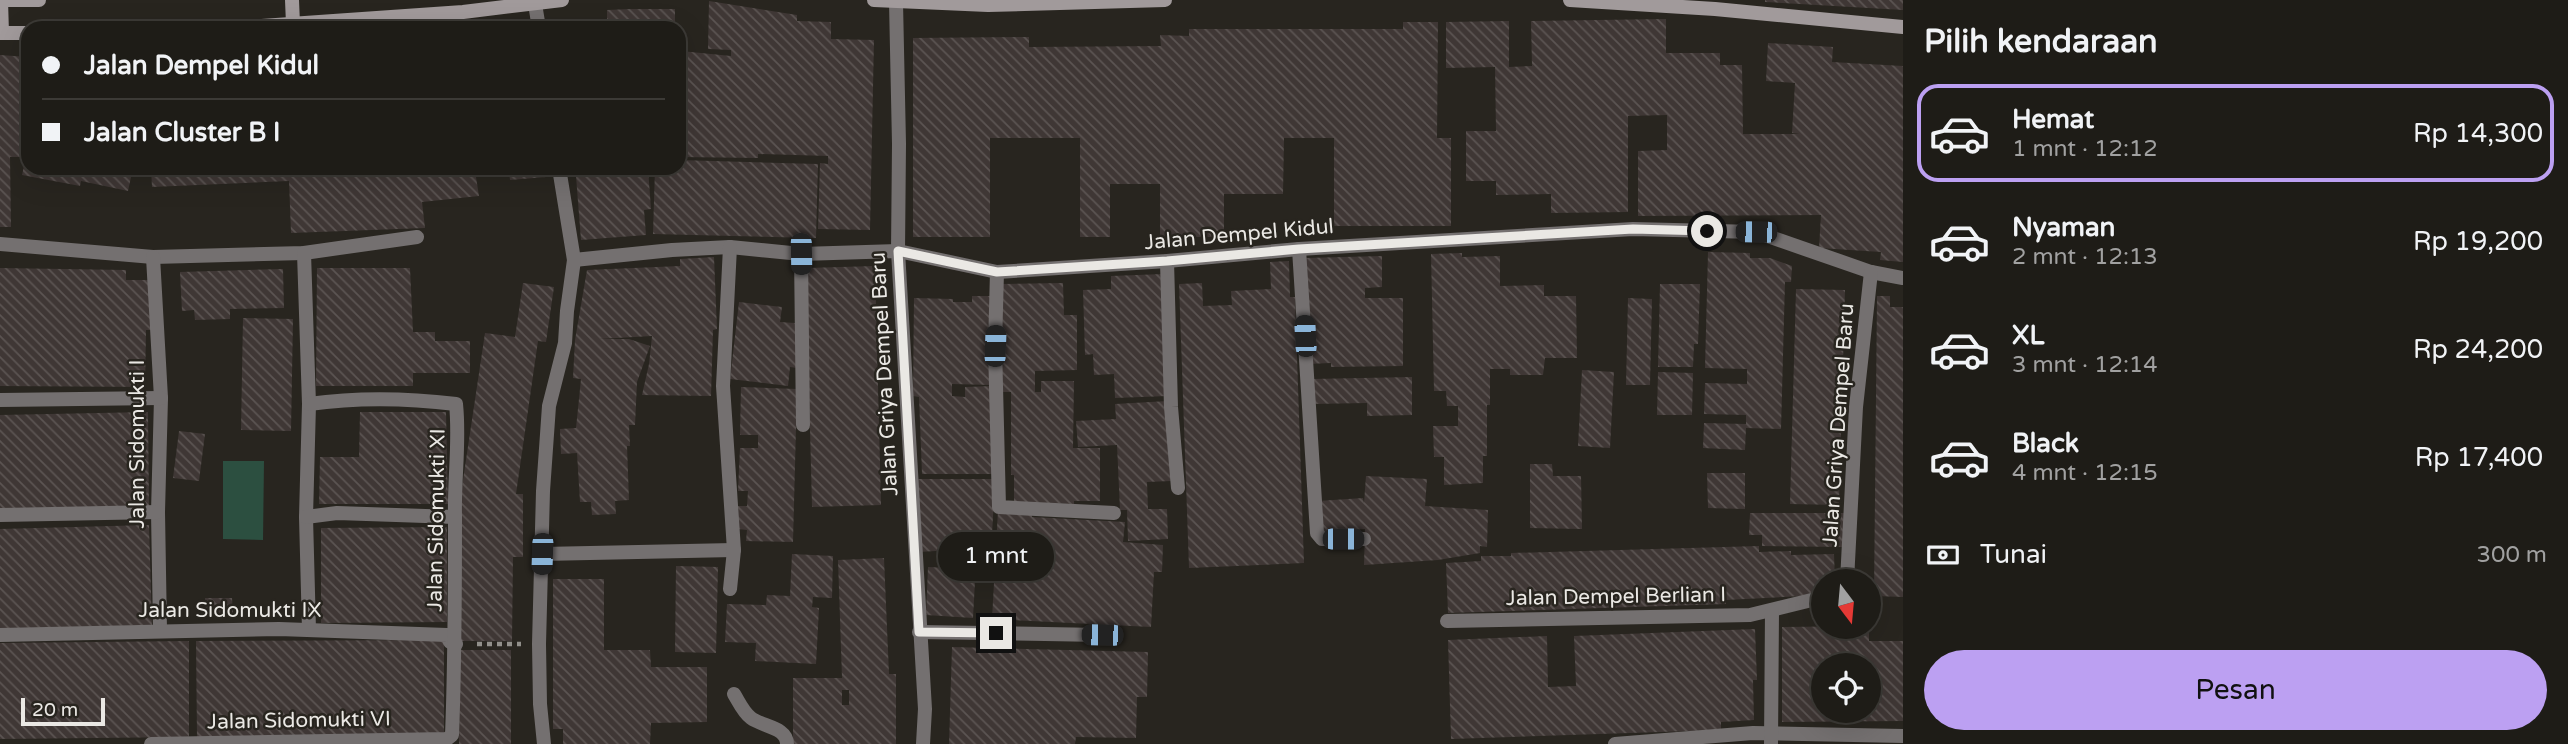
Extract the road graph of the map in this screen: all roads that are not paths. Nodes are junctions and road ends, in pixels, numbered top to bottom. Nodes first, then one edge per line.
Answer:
1 (0, 0) edge
2 (39, 0) edge
3 (292, 0) edge
4 (562, 0) edge
5 (874, 0) edge
6 (1136, 0) edge
7 (1165, 0) edge
8 (1570, 0) edge
9 (896, 2) junction
10 (508, 4) edge
11 (535, 4) junction
12 (1684, 4) edge
13 (1714, 5) edge
14 (459, 6) edge
15 (293, 21) edge
16 (321, 21) edge
17 (538, 21) edge
18 (1903, 27) edge
19 (1, 33) edge
20 (21, 33) edge
21 (560, 175) edge
22 (417, 237) dead end
23 (0, 244) edge
24 (730, 247) junction
25 (1299, 249) junction
26 (898, 251) junction
27 (304, 253) junction
28 (801, 254) junction
29 (153, 257) junction
30 (574, 260) junction
31 (1167, 261) junction
32 (997, 272) junction
33 (1871, 272) junction
34 (1903, 278) edge
35 (161, 398) junction
36 (0, 400) edge
37 (309, 404) junction
38 (803, 425) dead end
39 (1178, 488) dead end
40 (158, 512) junction
41 (1114, 513) dead end
42 (0, 515) edge
43 (306, 517) junction
44 (455, 517) junction
45 (1364, 539) dead end
46 (734, 551) junction
47 (542, 554) junction
48 (1848, 569) edge
49 (730, 589) dead end
50 (1811, 600) edge
51 (1779, 609) junction
52 (1447, 621) dead end
53 (160, 630) junction
54 (309, 630) junction
55 (919, 632) junction
56 (0, 635) edge
57 (1102, 635) dead end
58 (456, 644) junction
59 (734, 694) dead end
60 (1903, 736) edge
61 (1771, 738) edge
62 (447, 739) joint
63 (151, 744) edge
64 (544, 744) edge
65 (787, 744) edge
66 (923, 744) edge
67 (1615, 744) edge

1 - 2 street
1 - 19 street
3 - 15 street
4 - 11 street
5 - 9 street
6 - 7 street
6 - 9 street
8 - 12 street
9 - 26 street, Jalan Griya Dempel Baru
10 - 11 street
10 - 14 street
11 - 17 street
12 - 13 street
13 - 18 street
14 - 16 street
19 - 20 street
21 - 30 street
22 - 27 street
23 - 29 street
24 - 28 street, Jalan Dempel Kidul
24 - 30 street, Jalan Dempel Kidul
24 - 46 street
25 - 31 street, Jalan Dempel Kidul
25 - 33 street, Jalan Dempel Kidul
25 - 45 street
26 - 28 street, Jalan Dempel Kidul
26 - 32 street, Jalan Dempel Kidul
26 - 55 street, Jalan Griya Dempel Baru
27 - 29 street
27 - 37 street
28 - 38 street
29 - 35 street, Jalan Sidomukti I
30 - 47 street
31 - 32 street, Jalan Dempel Kidul
31 - 39 street
32 - 41 street
33 - 34 street, Jalan Dempel Kidul
33 - 48 street, Jalan Griya Dempel Baru
35 - 36 street
35 - 40 street, Jalan Sidomukti I
37 - 43 street
37 - 44 street, Jalan Sidomukti XI
40 - 42 street
40 - 53 street, Jalan Sidomukti I
43 - 44 street
43 - 54 street
44 - 58 street, Jalan Sidomukti XI
46 - 47 street
46 - 49 street
47 - 64 street
50 - 51 street
51 - 52 street, Jalan Dempel Berlian I
51 - 61 street
53 - 54 street, Jalan Sidomukti IX
53 - 56 street, Jalan Sidomukti IX
54 - 58 street, Jalan Sidomukti IX
55 - 57 street
55 - 66 street, Jalan Griya Dempel Baru
58 - 62 street, Jalan Sidomukti XI
59 - 65 street
60 - 61 street
61 - 67 street
62 - 63 street, Jalan Sidomukti VI

